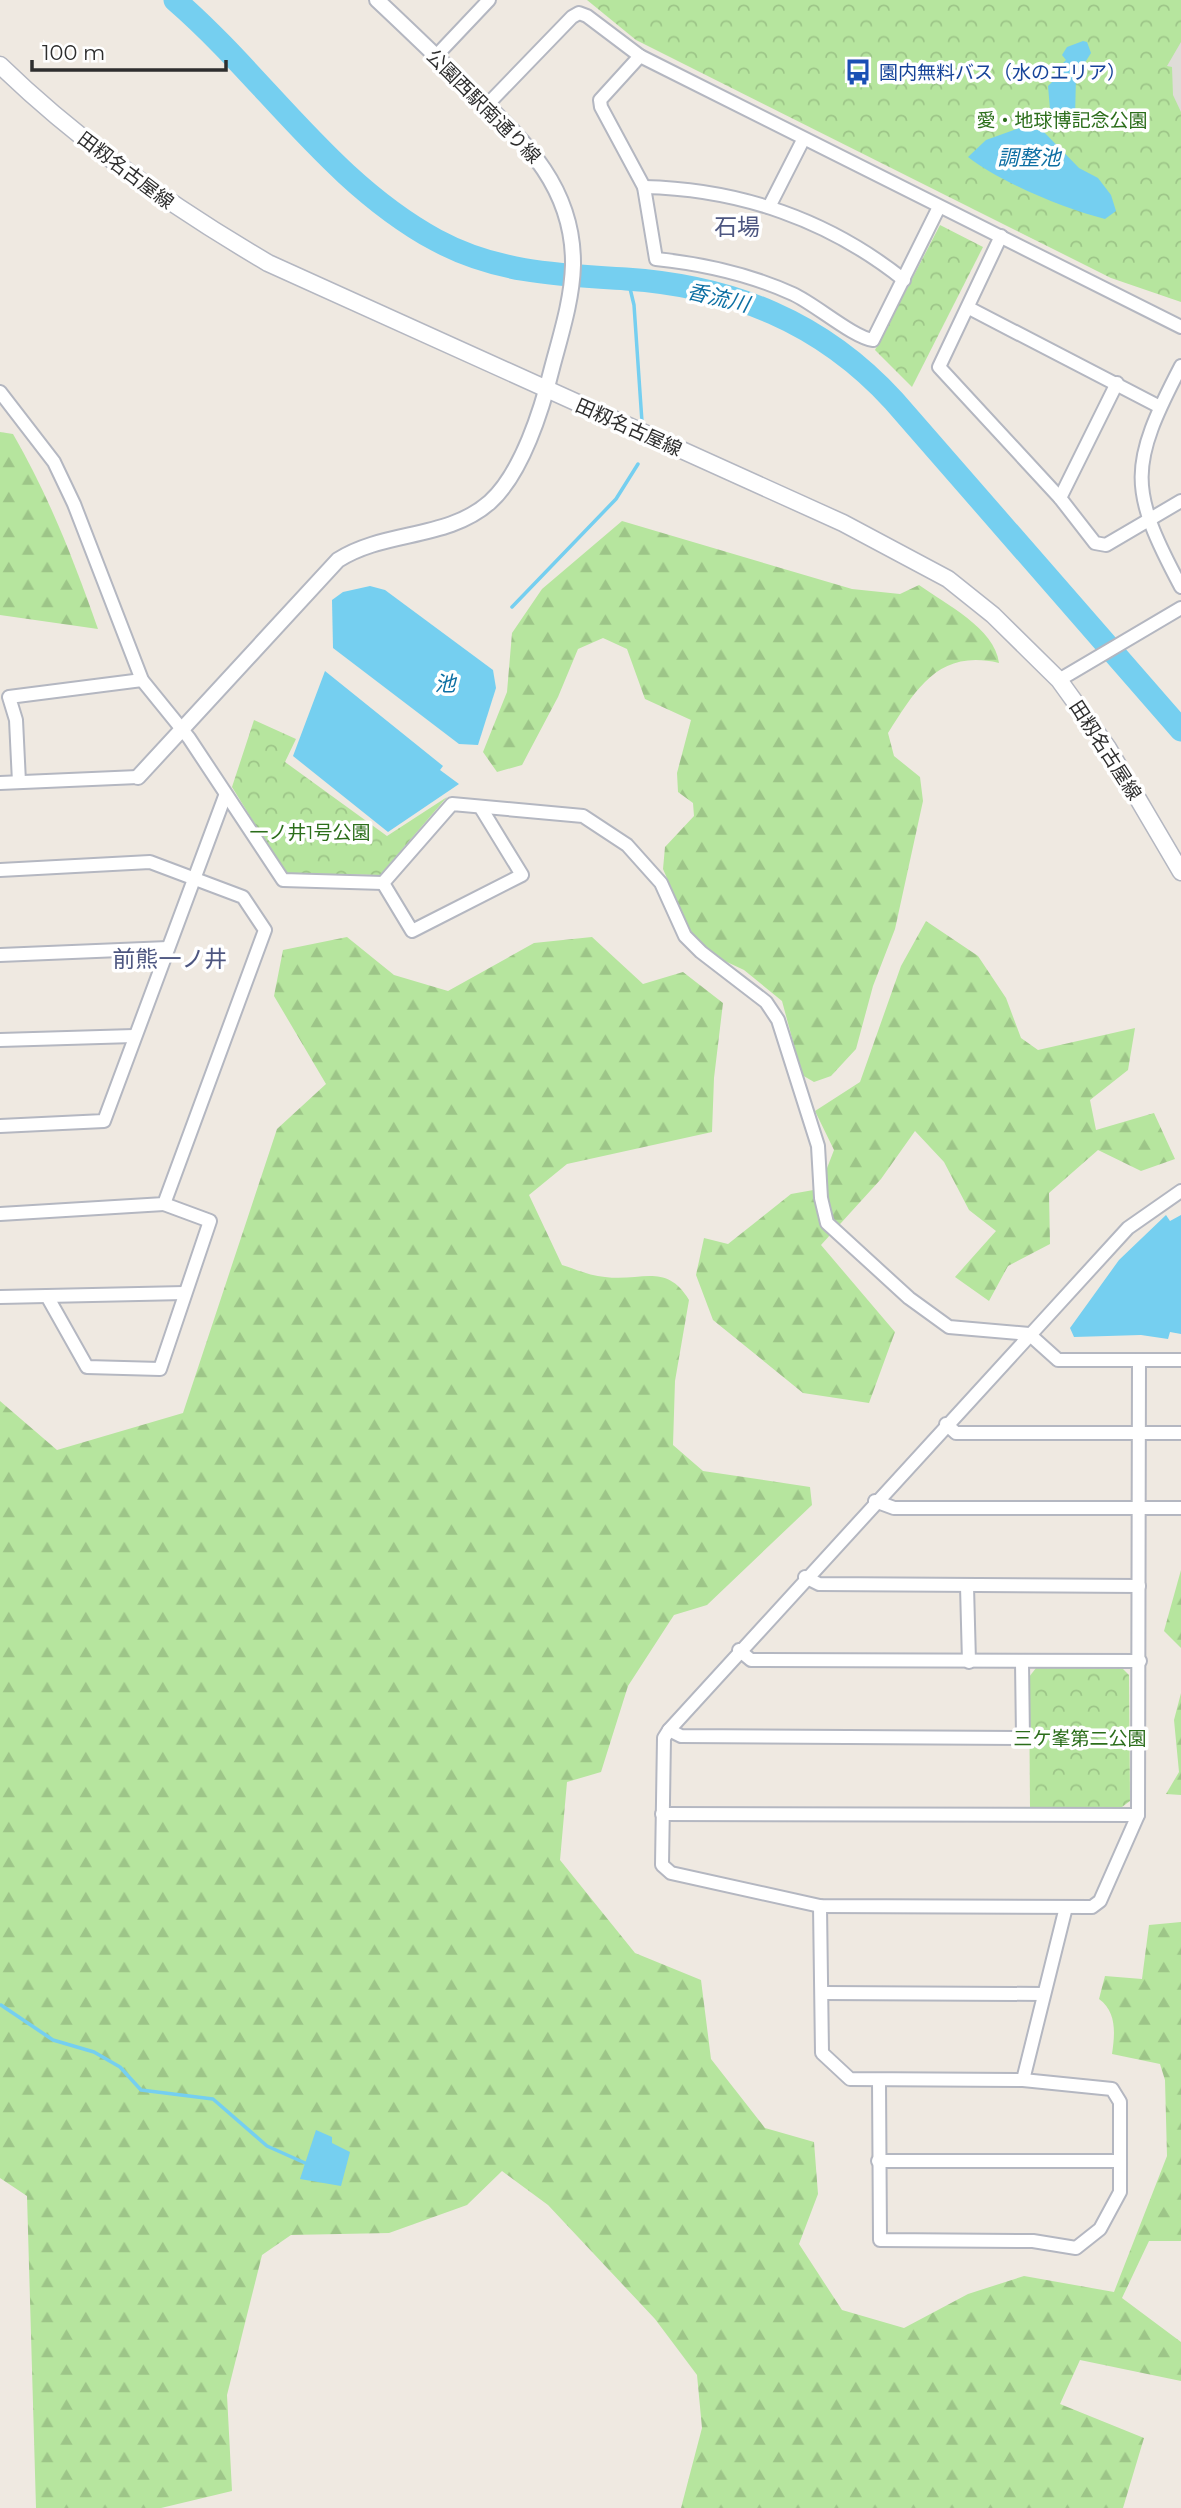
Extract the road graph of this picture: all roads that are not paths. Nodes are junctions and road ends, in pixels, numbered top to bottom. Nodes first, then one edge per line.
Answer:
1 (377, 0) edge
2 (486, 1) edge
3 (436, 56) junction
4 (640, 56) junction
5 (0, 65) edge
6 (487, 105) junction
7 (803, 140) junction
8 (644, 187) junction
9 (769, 207) junction
10 (939, 207) junction
11 (1001, 236) junction
12 (904, 279) junction
13 (969, 308) junction
14 (1181, 327) edge
15 (1181, 366) edge
16 (1117, 383) junction
17 (547, 391) junction
18 (0, 392) edge
19 (1160, 407) junction
20 (1060, 498) junction
21 (1181, 501) edge
22 (1147, 521) junction
23 (1181, 587) edge
24 (1181, 608) edge
25 (142, 680) junction
26 (1059, 680) junction
27 (182, 732) junction
28 (138, 777) joint
29 (19, 782) junction
30 (0, 783) edge
31 (225, 796) junction
32 (481, 808) junction
33 (0, 870) edge
34 (1181, 872) edge
35 (195, 878) junction
36 (383, 883) junction
37 (168, 948) junction
38 (0, 955) edge
39 (134, 1037) junction
40 (0, 1040) edge
41 (0, 1126) edge
42 (1181, 1191) edge
43 (164, 1204) junction
44 (0, 1214) edge
45 (185, 1293) junction
46 (47, 1296) junction
47 (0, 1297) edge
48 (1029, 1334) junction
49 (1139, 1360) junction
50 (1181, 1360) edge
51 (946, 1424) junction
52 (1139, 1433) junction
53 (1181, 1433) edge
54 (875, 1501) junction
55 (1140, 1508) junction
56 (1181, 1508) edge
57 (805, 1577) junction
58 (967, 1586) junction
59 (1139, 1586) junction
60 (739, 1650) junction
61 (1140, 1661) junction
62 (969, 1662) junction
63 (1022, 1662) junction
64 (669, 1730) junction
65 (662, 1814) junction
66 (1138, 1815) junction
67 (820, 1906) junction
68 (1066, 1907) junction
69 (823, 1993) junction
70 (1044, 1994) junction
71 (1023, 2080) junction
72 (879, 2081) junction
73 (878, 2161) junction
74 (1120, 2161) junction

1 - 3 street, 公園西駅南通り線
2 - 3 street
3 - 6 street, 公園西駅南通り線
4 - 6 street
4 - 7 street
4 - 8 street
5 - 17 main road, 田籾名古屋線
6 - 17 street, 公園西駅南通り線
7 - 9 street
7 - 10 street
8 - 9 street
8 - 12 street
9 - 12 street
10 - 11 street
10 - 12 street
11 - 13 street
11 - 14 street
13 - 16 street
13 - 20 street
15 - 19 street
16 - 19 street
16 - 20 street
17 - 26 main road, 田籾名古屋線
17 - 27 street, 公園西駅南通り線
18 - 25 street
19 - 22 street
20 - 22 street
21 - 22 street
22 - 23 street
24 - 26 street
25 - 27 street
25 - 29 street
26 - 34 main road, 田籾名古屋線
27 - 28 street, 公園西駅南通り線
27 - 31 street
28 - 29 street
29 - 30 street
31 - 35 street
31 - 36 street
32 - 36 street
32 - 36 street
32 - 48 street
33 - 35 street
35 - 37 street
35 - 43 street
37 - 38 street
37 - 39 street
39 - 40 street
39 - 41 street
42 - 48 street
43 - 44 street
43 - 45 street
45 - 46 street
45 - 46 street
46 - 47 street
48 - 49 street
48 - 51 street
49 - 50 street
49 - 52 street
51 - 52 street
51 - 54 street
52 - 53 street
52 - 55 street
54 - 55 street
54 - 57 street
55 - 56 street
55 - 59 street
57 - 58 street
57 - 60 street
58 - 59 street
58 - 62 street
59 - 61 street
60 - 62 street
60 - 64 street
61 - 63 street
61 - 66 street
62 - 63 street
63 - 64 street
64 - 65 street
65 - 66 street
65 - 67 street
66 - 68 street
67 - 68 street
67 - 69 street
68 - 70 street
69 - 70 street
69 - 72 street
70 - 71 street
71 - 72 street
71 - 74 street
72 - 73 street
73 - 74 street
73 - 74 street

